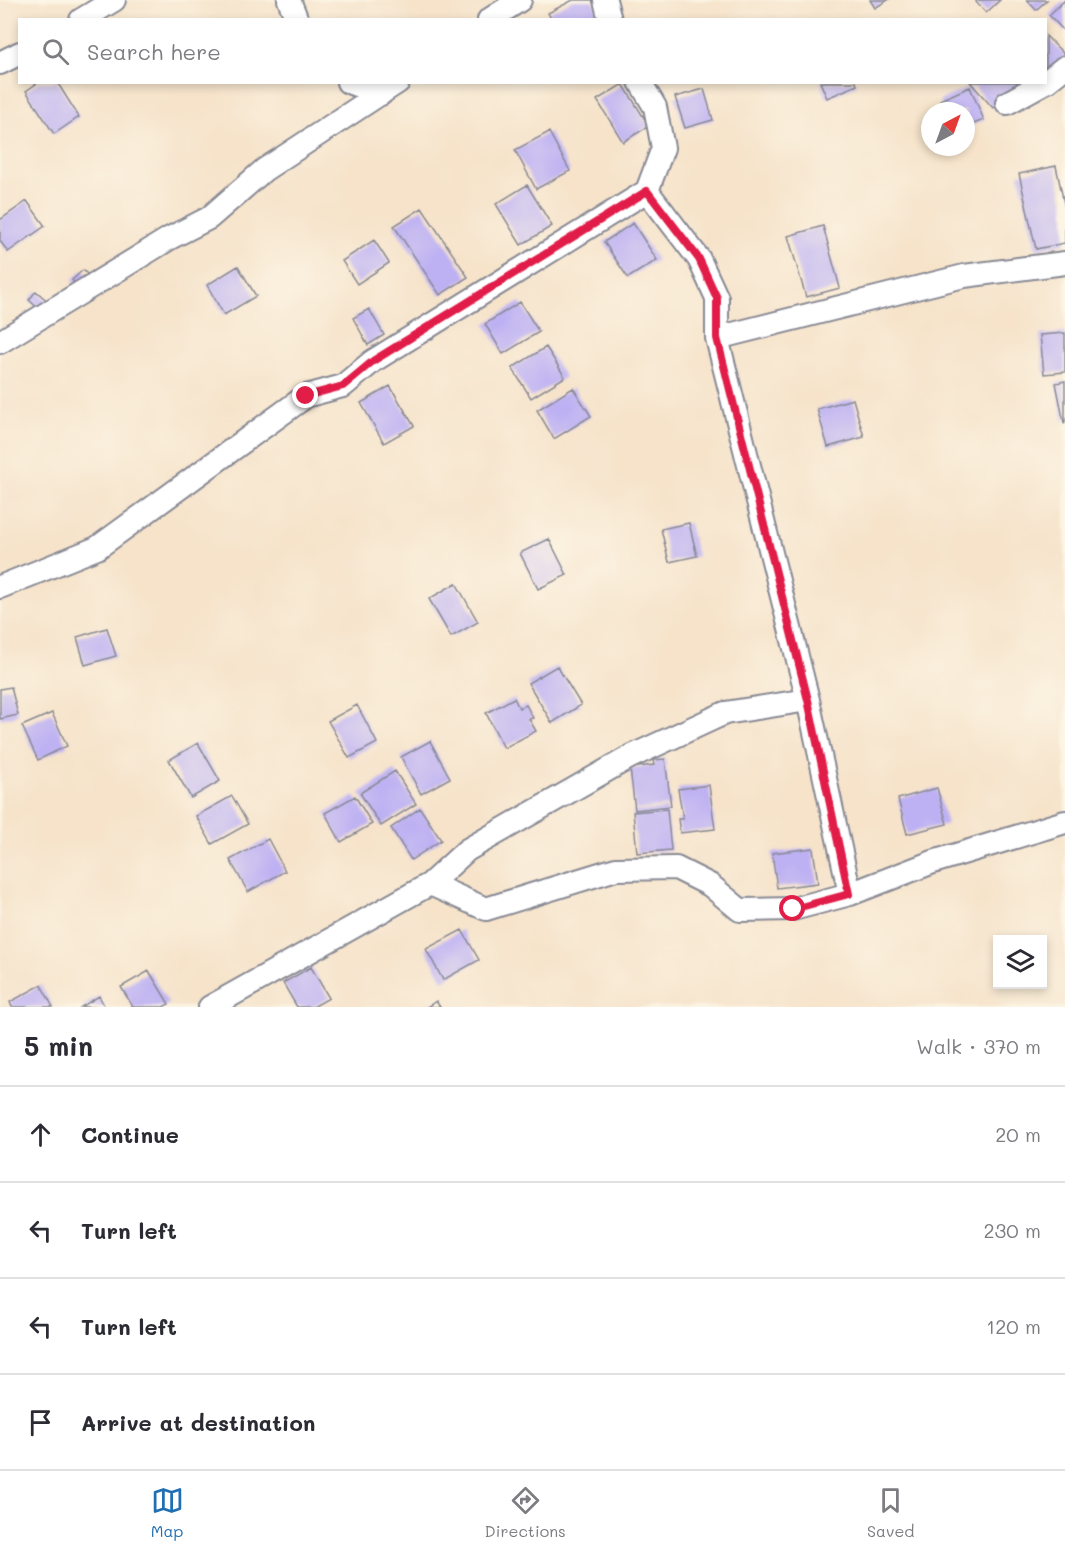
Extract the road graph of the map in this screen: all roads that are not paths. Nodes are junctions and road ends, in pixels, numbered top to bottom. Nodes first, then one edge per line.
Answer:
1 (114, 0) edge
2 (289, 0) edge
3 (520, 0) edge
4 (604, 0) edge
5 (84, 18) edge
6 (296, 18) edge
7 (492, 18) edge
8 (609, 18) edge
9 (18, 54) edge
10 (0, 63) edge
11 (1065, 67) edge
12 (1047, 80) edge
13 (362, 84) edge
14 (641, 84) edge
15 (1041, 84) edge
16 (389, 88) edge
17 (1007, 103) dead end
18 (647, 191) junction
19 (1065, 263) edge
20 (717, 338) junction
21 (0, 342) edge
22 (0, 587) edge
23 (808, 700) junction
24 (1065, 822) edge
25 (430, 884) junction
26 (849, 894) junction
27 (210, 1007) edge

1 - 5 street
2 - 6 street
3 - 7 street
4 - 8 street
9 - 10 street
11 - 12 street
13 - 16 street
14 - 18 street
15 - 17 street
16 - 21 street
18 - 20 street
18 - 22 street
19 - 20 street
20 - 23 street
23 - 25 street
23 - 26 street
24 - 26 street
25 - 26 street
25 - 27 street

